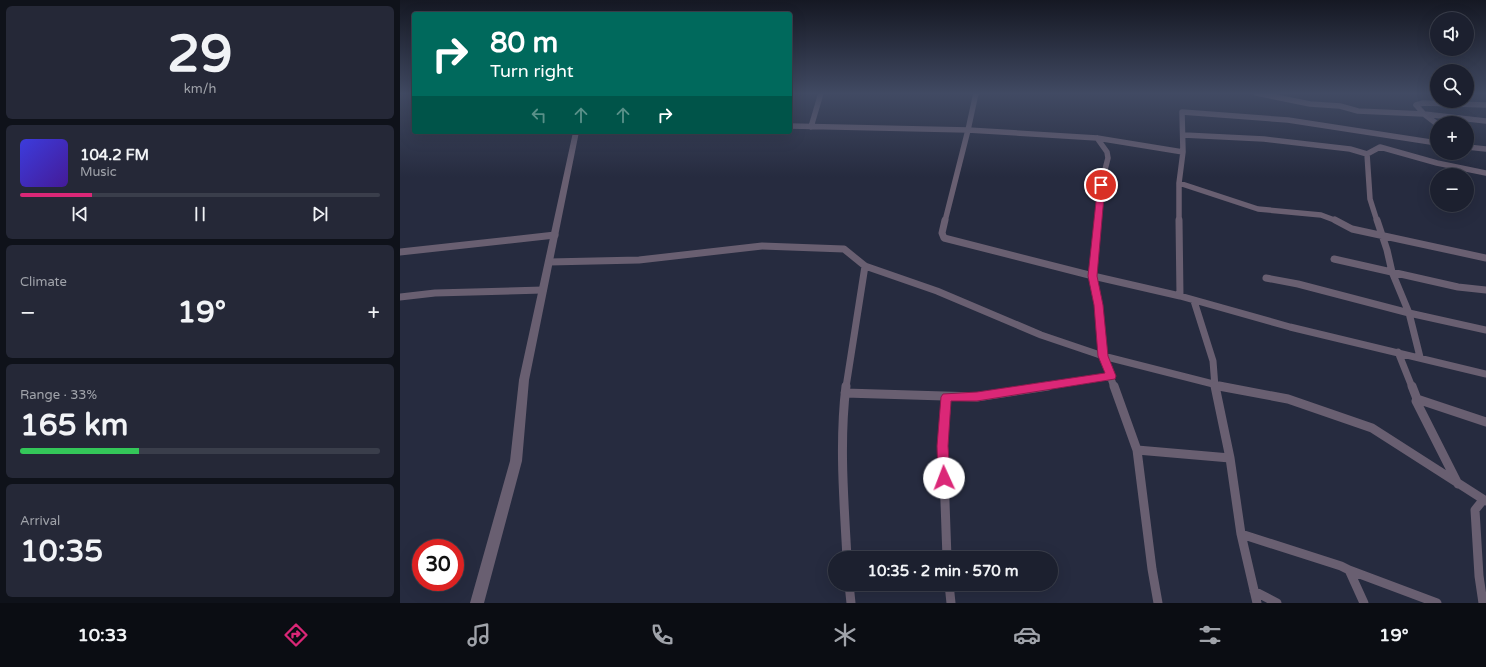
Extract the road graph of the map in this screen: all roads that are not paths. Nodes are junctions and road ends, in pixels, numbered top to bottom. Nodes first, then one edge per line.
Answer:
1 (812, 121) edge
2 (970, 121) edge
3 (1183, 121) edge
4 (1297, 121) edge
5 (792, 126) edge
6 (810, 127) junction
7 (968, 130) junction
8 (576, 134) edge
9 (1184, 135) junction
10 (1097, 138) junction
11 (1430, 142) edge
12 (1474, 148) edge
13 (1486, 149) edge
14 (1183, 152) junction
15 (1367, 154) junction
16 (1486, 173) edge
17 (1179, 183) junction
18 (555, 235) junction
19 (1382, 235) junction
20 (400, 252) edge
21 (1486, 258) edge
22 (1334, 259) dead end
23 (549, 262) junction
24 (865, 266) junction
25 (1392, 272) junction
26 (1093, 276) junction
27 (1266, 278) dead end
28 (544, 290) junction
29 (1486, 290) edge
30 (1180, 296) junction
31 (400, 297) edge
32 (1194, 301) junction
33 (1409, 313) junction
34 (1486, 330) edge
35 (1398, 352) junction
36 (1103, 356) junction
37 (1420, 357) junction
38 (1486, 374) edge
39 (1111, 376) junction
40 (1215, 385) junction
41 (845, 393) junction
42 (946, 397) junction
43 (1417, 399) junction
44 (1486, 422) edge
45 (1137, 450) junction
46 (1230, 458) junction
47 (1459, 485) junction
48 (1485, 501) edge
49 (1241, 534) junction
50 (847, 551) edge
51 (947, 551) edge
52 (1349, 570) junction
53 (850, 591) edge
54 (950, 591) edge
55 (1254, 591) junction
56 (477, 603) edge
57 (851, 603) edge
58 (951, 603) edge
59 (1158, 603) edge
60 (1258, 603) edge
61 (1277, 603) edge
62 (1364, 603) edge
63 (1437, 603) edge
64 (1483, 603) edge

1 - 6 street
2 - 7 street
3 - 9 street
4 - 11 street
5 - 6 street
6 - 7 street
7 - 10 street
7 - 26 street
8 - 18 street
9 - 14 street
9 - 15 street
10 - 14 street
10 - 26 street
12 - 13 street
14 - 17 street
15 - 16 street
15 - 19 street
17 - 19 street
17 - 30 street
18 - 20 street
18 - 23 street
19 - 21 street
19 - 25 street
22 - 25 street
23 - 24 street
23 - 28 street
24 - 36 street
24 - 41 street
25 - 29 street
25 - 33 street
26 - 30 street
26 - 36 street
27 - 33 street
28 - 31 street
28 - 56 street
30 - 32 street
32 - 35 street
32 - 40 street
33 - 34 street
33 - 37 street
35 - 37 street
35 - 43 street
36 - 39 street
36 - 40 street
37 - 38 street
39 - 42 street
39 - 45 street
40 - 46 street
40 - 47 street
41 - 42 street
41 - 50 street
42 - 51 street
43 - 44 street
43 - 47 street
45 - 46 street
45 - 59 street
46 - 49 street
47 - 48 street
48 - 64 street
49 - 52 street
49 - 55 street
52 - 62 street
52 - 63 street
53 - 57 street
54 - 58 street
55 - 60 street
55 - 61 street

